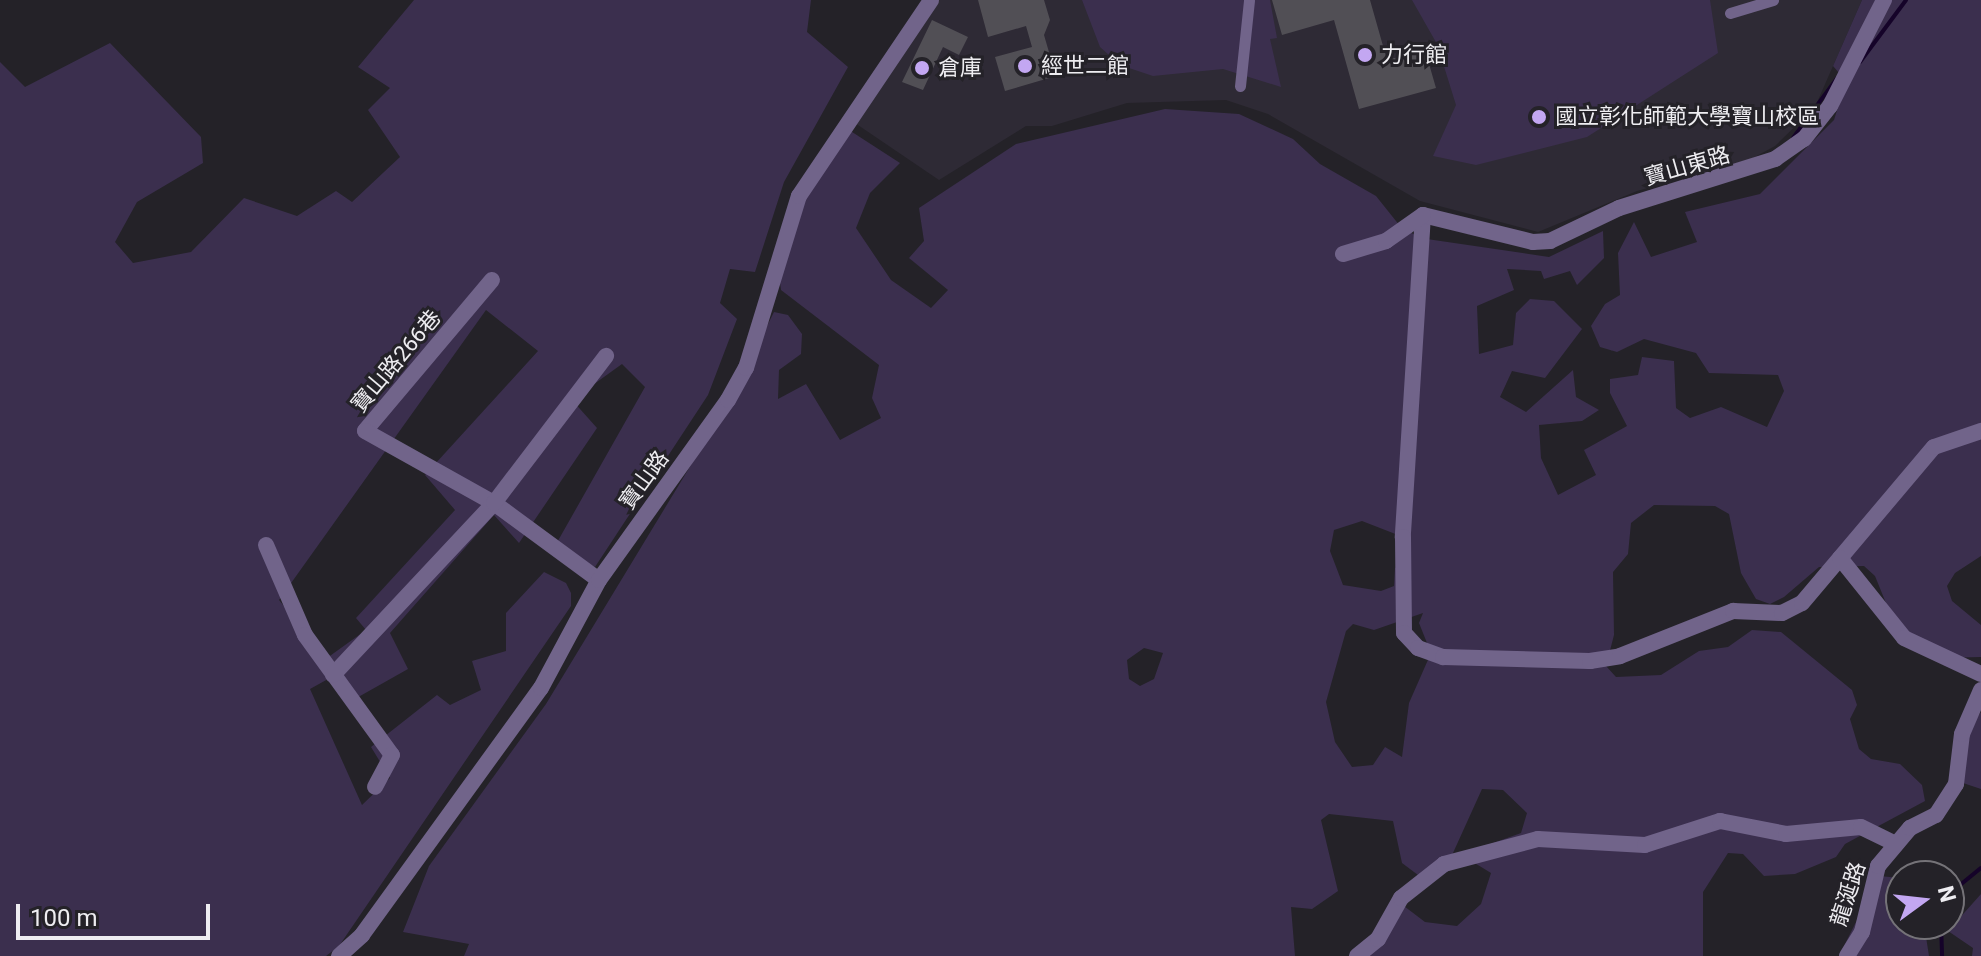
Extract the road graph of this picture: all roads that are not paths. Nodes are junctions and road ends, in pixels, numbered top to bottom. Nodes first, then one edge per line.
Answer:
1 (931, 0) edge
2 (1249, 0) edge
3 (1773, 0) edge
4 (1884, 0) edge
5 (1730, 13) dead end
6 (1240, 86) dead end
7 (1423, 215) junction
8 (1343, 254) dead end
9 (492, 280) dead end
10 (606, 356) dead end
11 (1981, 431) edge
12 (494, 503) junction
13 (266, 545) dead end
14 (1840, 558) junction
15 (599, 580) junction
16 (1981, 674) edge
17 (333, 675) junction
18 (1981, 690) edge
19 (375, 787) dead end
20 (1896, 844) junction
21 (339, 956) edge
22 (1357, 956) edge
23 (1847, 956) edge

1 - 15 street, 寶山路
2 - 6 street
3 - 5 street
4 - 7 street, 寶山東路
7 - 8 street
7 - 14 street
9 - 12 street, 寶山路266巷
10 - 12 street
11 - 14 street
12 - 15 street, 寶山路266巷
12 - 17 street
13 - 17 street
14 - 16 street
15 - 21 street, 寶山路
17 - 19 street
18 - 20 street, 龍涎路
20 - 22 street
20 - 23 street, 龍涎路

